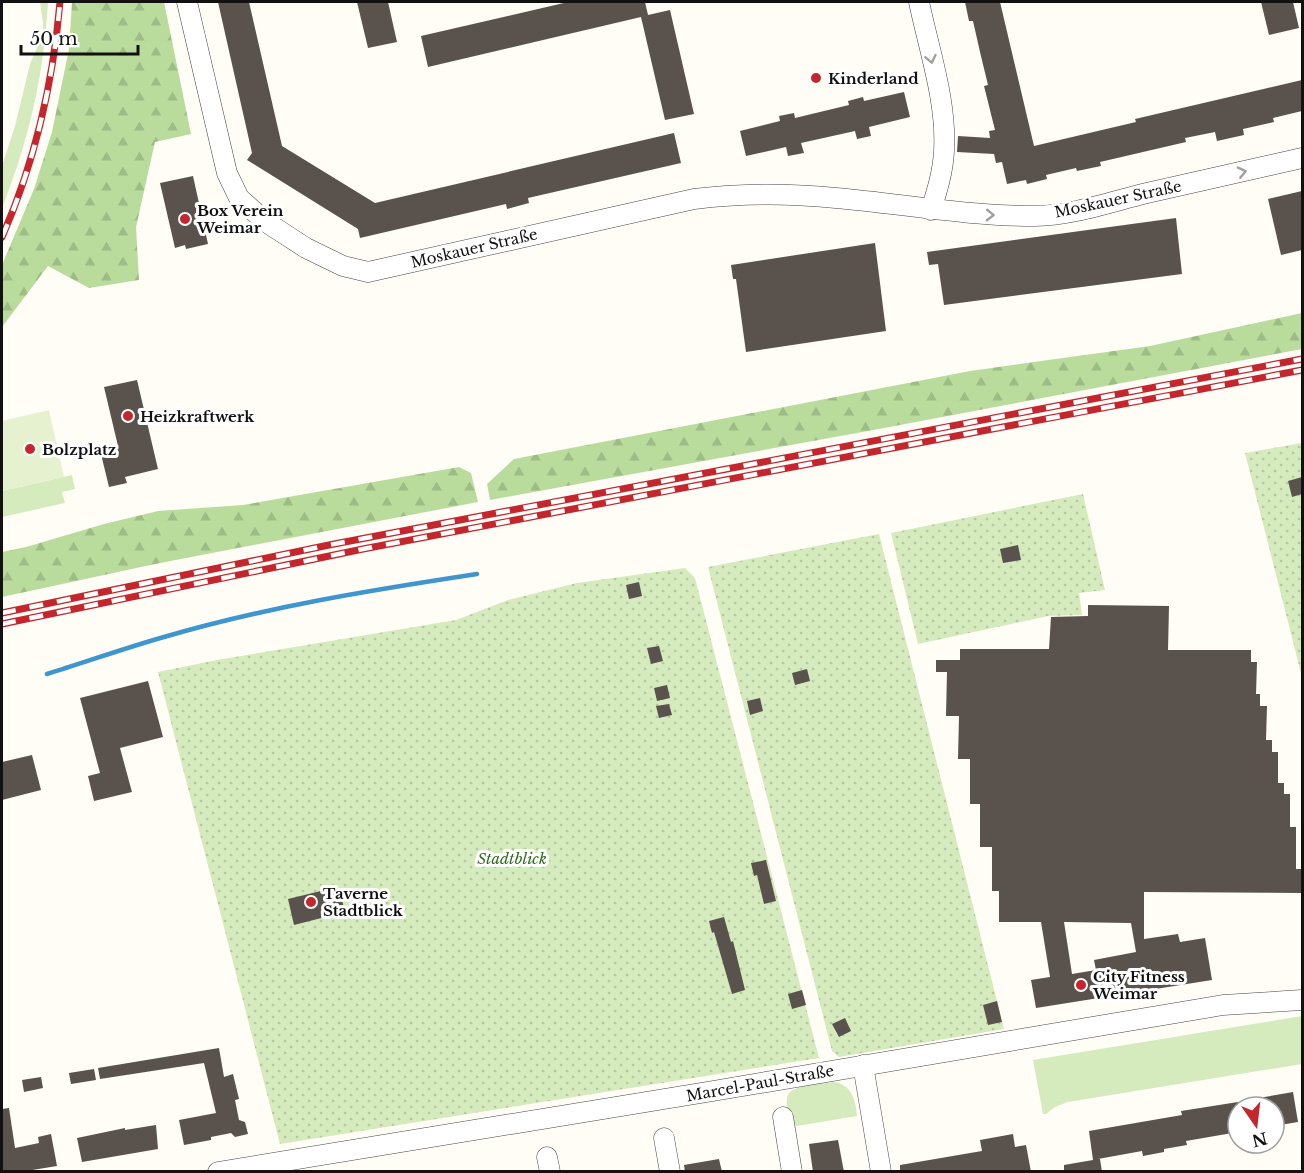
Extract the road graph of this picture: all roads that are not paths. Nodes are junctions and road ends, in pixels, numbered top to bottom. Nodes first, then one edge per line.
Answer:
1 (187, 2) edge
2 (919, 2) edge
3 (1302, 158) edge
4 (932, 210) junction
5 (1302, 1000) edge
6 (863, 1065) junction
7 (783, 1117) dead end
8 (664, 1138) dead end
9 (218, 1172) edge
10 (670, 1172) edge
11 (792, 1172) edge
12 (881, 1172) edge

1 - 4 street, Moskauer Straße
2 -> 4 street
4 -> 3 street, Moskauer Straße
5 - 6 street, Marcel-Paul-Straße
6 - 9 street, Marcel-Paul-Straße
6 - 12 street
7 - 11 street
8 - 10 street

